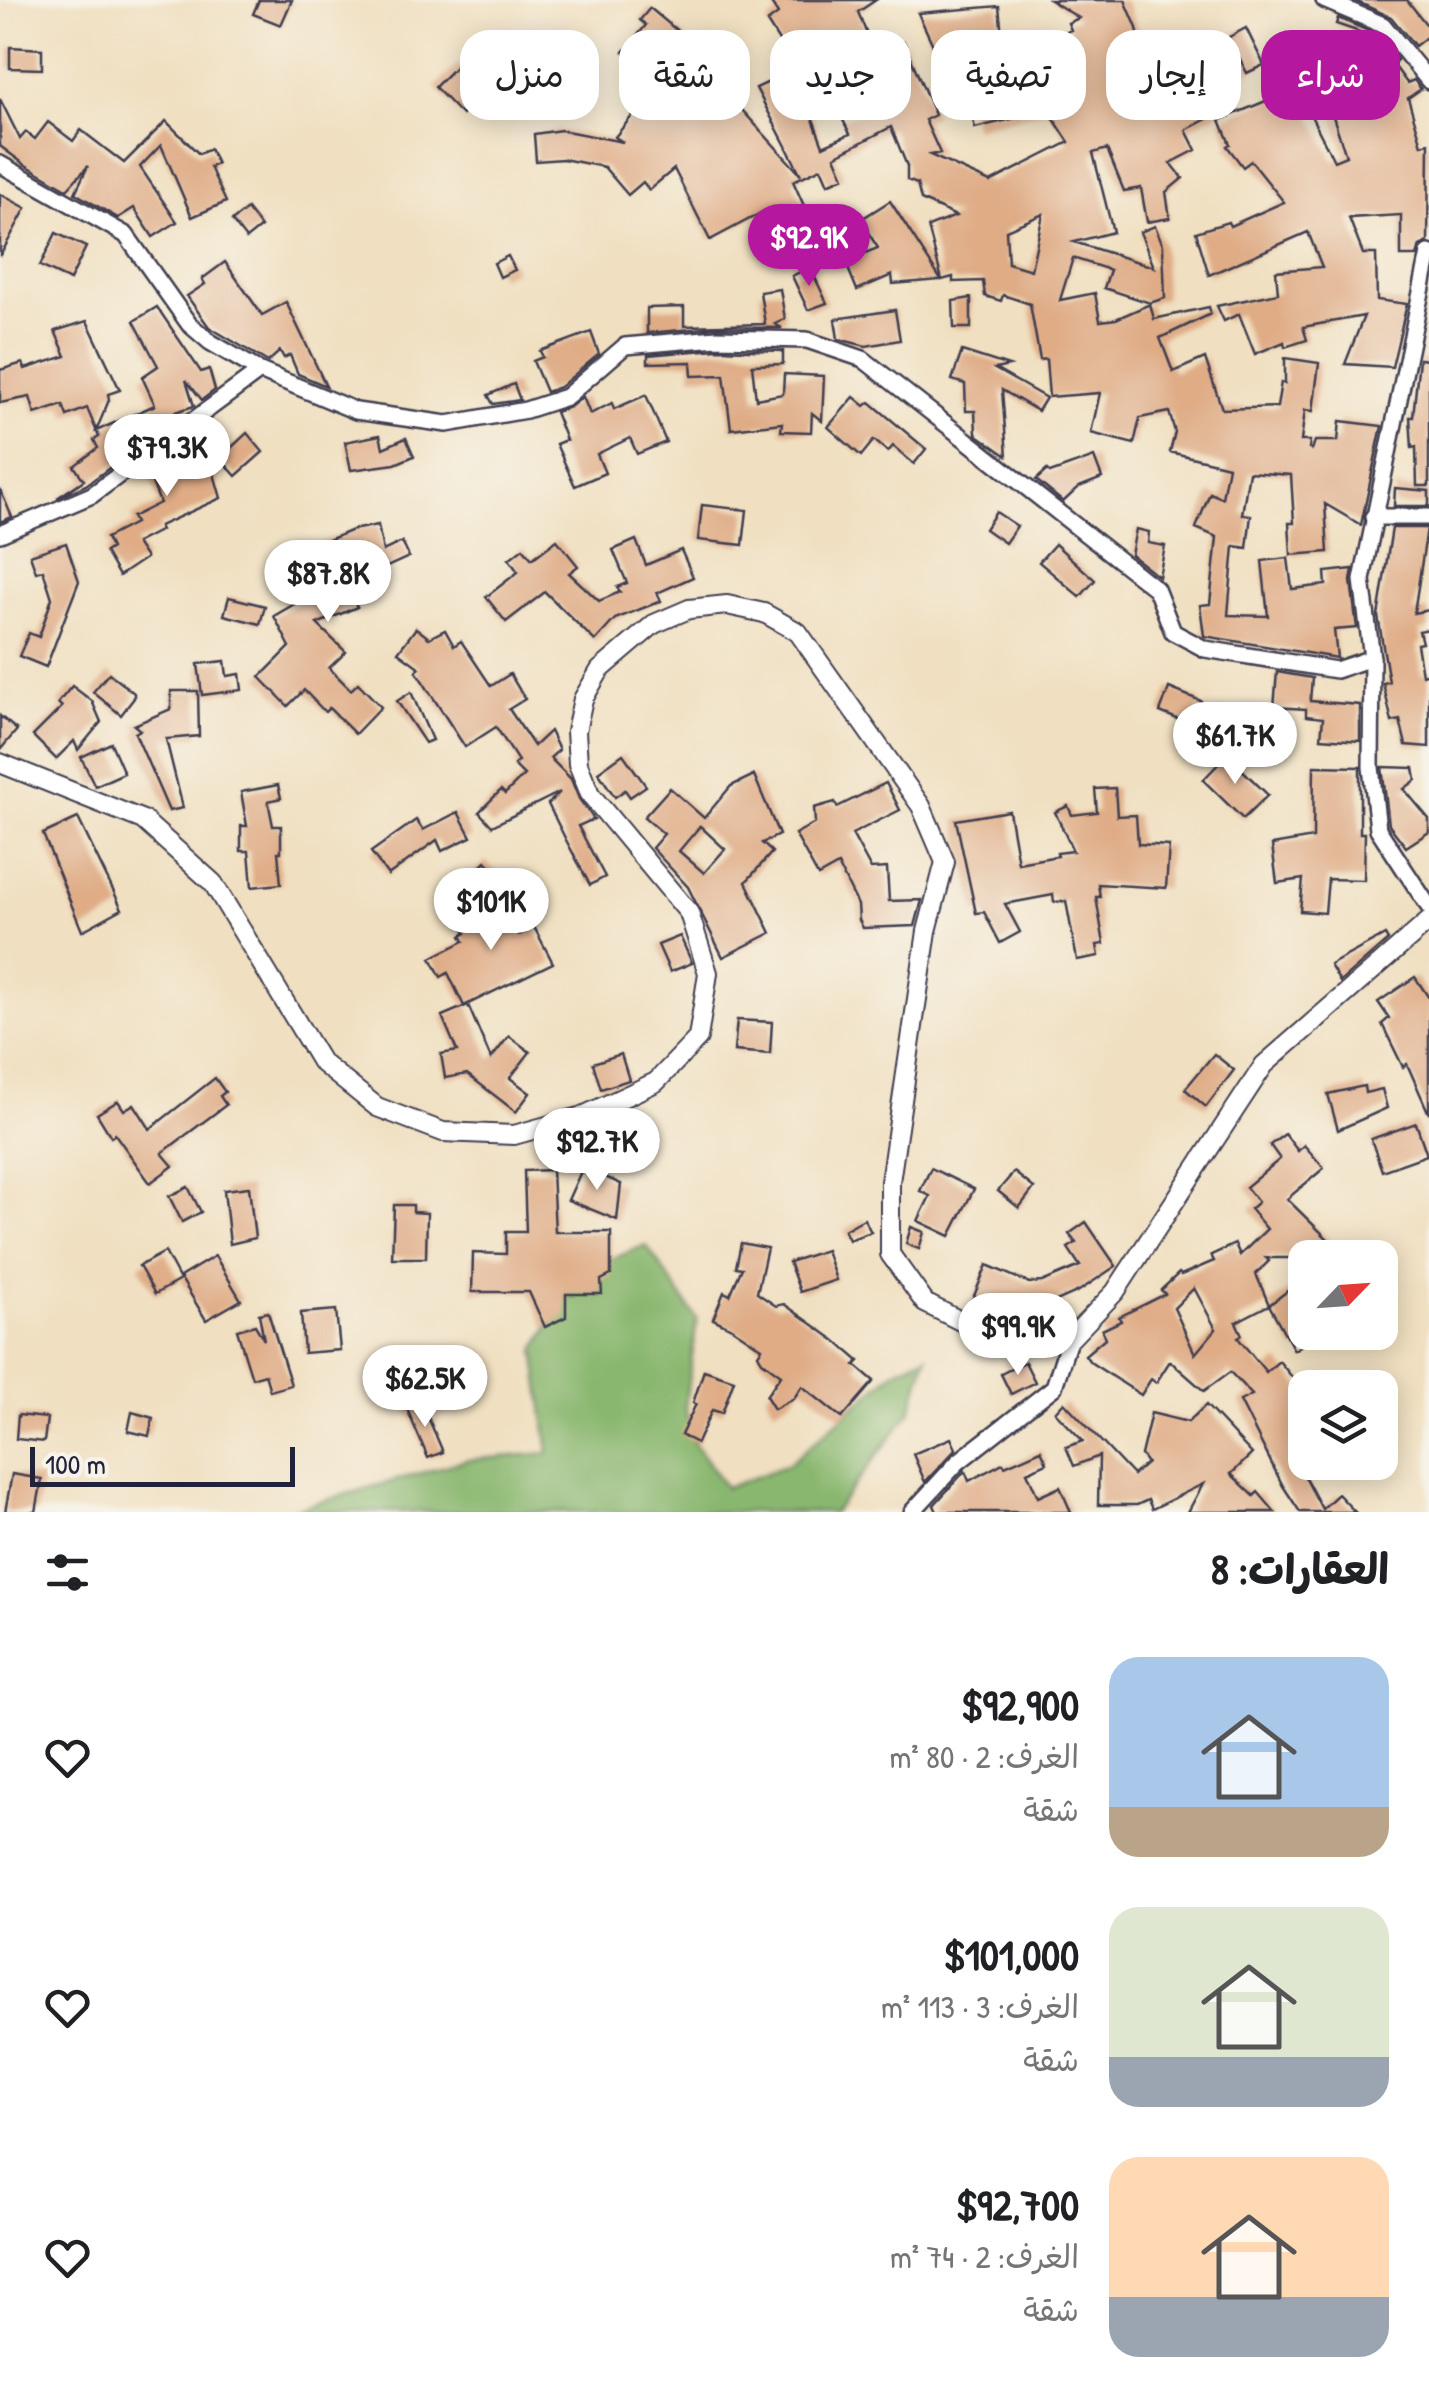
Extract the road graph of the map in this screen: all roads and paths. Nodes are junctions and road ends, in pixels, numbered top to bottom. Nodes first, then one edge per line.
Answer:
1 (1324, 0) edge
2 (1429, 81) edge
3 (0, 164) edge
4 (1429, 252) edge
5 (260, 371) junction
6 (1373, 517) junction
7 (1429, 518) edge
8 (0, 534) edge
9 (1372, 658) junction
10 (0, 763) edge
11 (1429, 906) edge
12 (1429, 921) edge
13 (1069, 1340) junction
14 (912, 1512) edge

1 - 2 street
3 - 5 street
4 - 6 street
5 - 8 street
5 - 9 street
6 - 7 street
6 - 9 street
9 - 11 street
10 - 13 street
12 - 13 street
13 - 14 street

